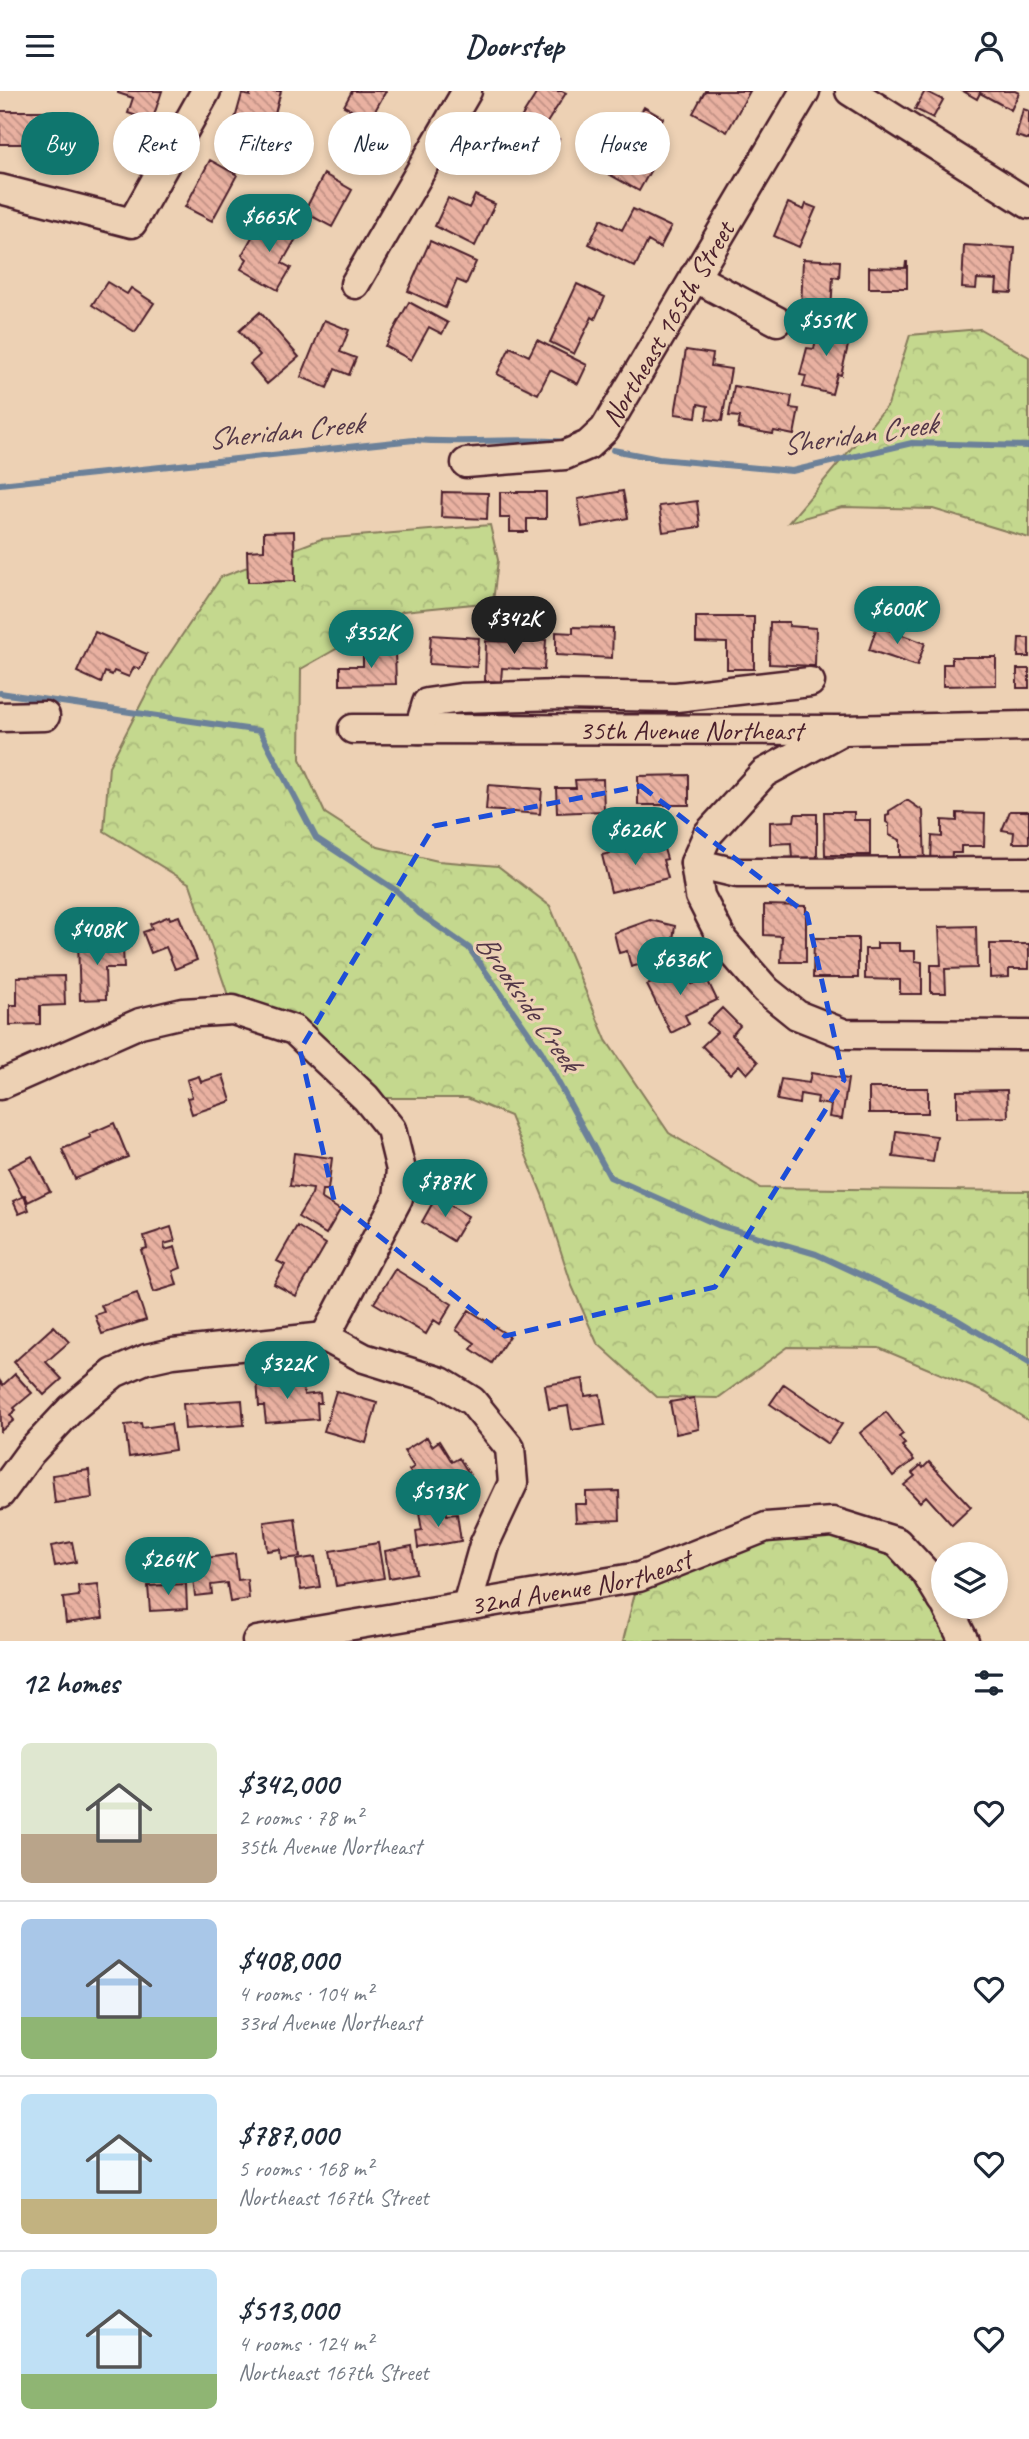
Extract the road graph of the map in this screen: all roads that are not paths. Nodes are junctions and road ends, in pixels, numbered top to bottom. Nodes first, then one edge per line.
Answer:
1 (206, 91) edge
2 (467, 91) edge
3 (805, 91) edge
4 (850, 91) edge
5 (0, 189) edge
6 (1029, 204) edge
7 (694, 277) junction
8 (355, 284) dead end
9 (777, 321) dead end
10 (466, 463) dead end
11 (810, 683) dead end
12 (45, 716) dead end
13 (0, 717) edge
14 (1029, 726) edge
15 (353, 729) dead end
16 (419, 729) junction
17 (843, 730) junction
18 (695, 863) junction
19 (1029, 872) edge
20 (1029, 1035) edge
21 (0, 1085) edge
22 (325, 1337) junction
23 (0, 1494) edge
24 (931, 1581) edge
25 (467, 1605) junction
26 (953, 1619) edge
27 (257, 1641) edge
28 (964, 1641) edge

1 - 5 street
2 - 8 street
3 - 7 street, Northeast 165th Street
4 - 6 street
7 - 9 street
7 - 10 street, Northeast 165th Street
11 - 16 street
12 - 13 street
14 - 17 street, 35th Avenue Northeast
15 - 16 street, 35th Avenue Northeast
16 - 17 street, 35th Avenue Northeast
17 - 18 street
18 - 19 street
18 - 20 street
21 - 22 street
22 - 23 street
22 - 25 street
24 - 25 street, 32nd Avenue Northeast
25 - 27 street, 32nd Avenue Northeast
26 - 28 street

